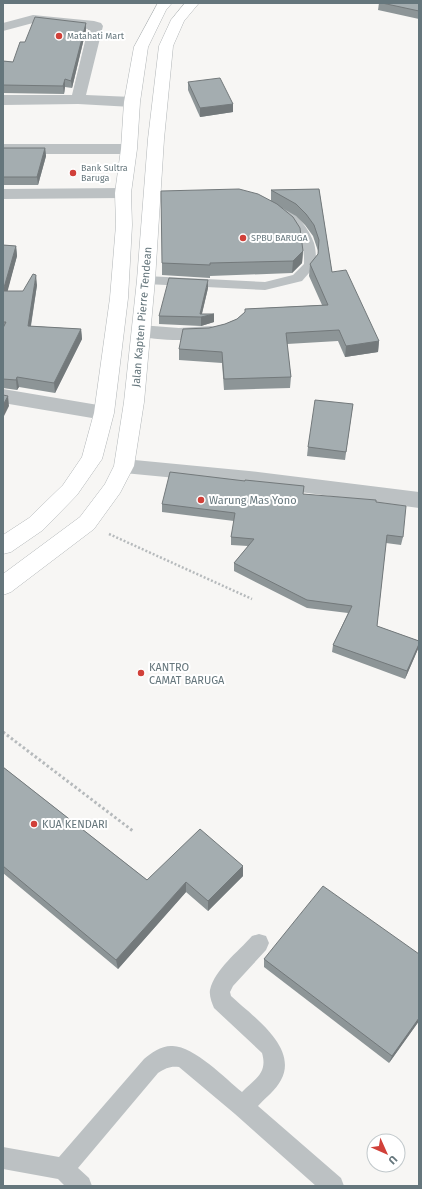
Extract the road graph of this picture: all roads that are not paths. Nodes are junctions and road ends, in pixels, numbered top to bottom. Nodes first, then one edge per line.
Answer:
1 (166, 3) edge
2 (192, 3) edge
3 (3, 27) edge
4 (78, 99) junction
5 (3, 100) edge
6 (132, 102) junction
7 (3, 149) edge
8 (129, 149) junction
9 (123, 193) junction
10 (3, 194) edge
11 (272, 207) edge
12 (124, 225) junction
13 (150, 225) junction
14 (146, 280) junction
15 (227, 326) edge
16 (140, 331) junction
17 (3, 396) edge
18 (104, 413) junction
19 (124, 466) junction
20 (419, 500) edge
21 (3, 546) edge
22 (3, 586) edge
23 (259, 942) dead end
24 (243, 1106) junction
25 (3, 1158) edge
26 (63, 1169) junction
27 (81, 1186) edge
28 (333, 1186) edge

1 - 6 highway
2 - 13 highway, Jalan Kapten Pierre Tendean
3 - 4 street
4 - 5 street
4 - 6 street
6 - 8 highway
7 - 8 street
8 - 9 highway
9 - 10 street
9 - 12 highway
11 - 14 lane
12 - 13 highway
12 - 18 highway
13 - 14 highway, Jalan Kapten Pierre Tendean
14 - 16 highway, Jalan Kapten Pierre Tendean
15 - 16 street
16 - 19 highway, Jalan Kapten Pierre Tendean
17 - 18 street
18 - 21 highway
19 - 20 street
19 - 22 highway, Jalan Kapten Pierre Tendean
23 - 24 lane
24 - 26 lane
24 - 28 lane
25 - 26 lane
26 - 27 lane

